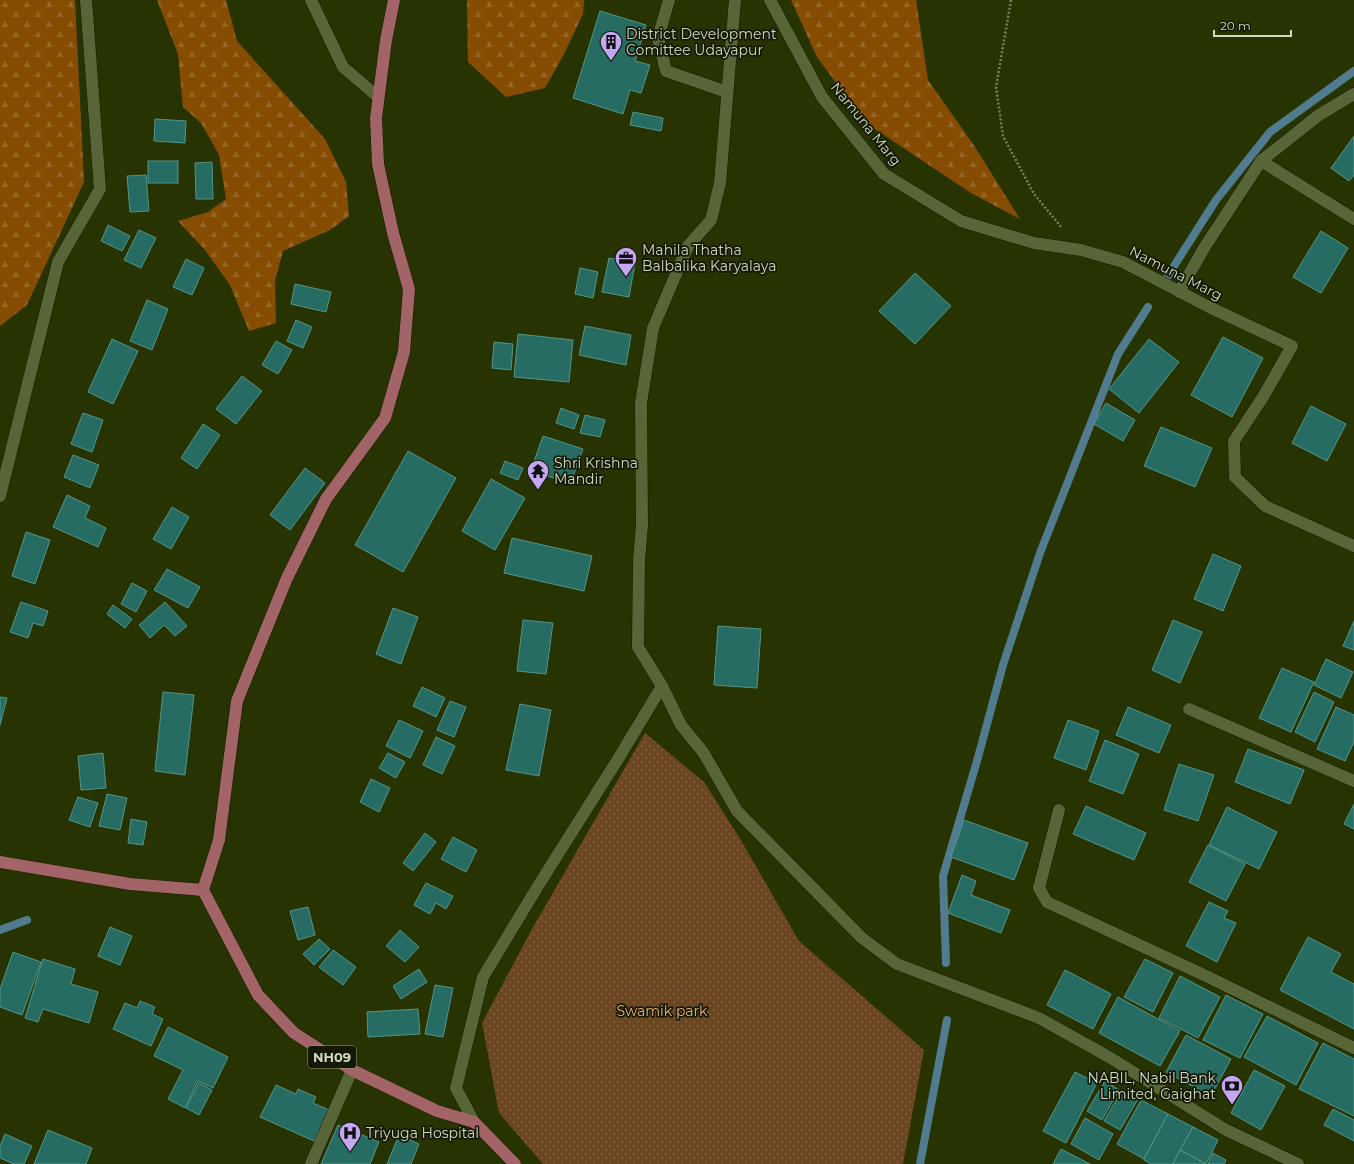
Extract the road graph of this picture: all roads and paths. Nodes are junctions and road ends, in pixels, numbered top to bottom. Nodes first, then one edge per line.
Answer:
1 (86, 0) edge
2 (311, 0) edge
3 (394, 0) edge
4 (669, 0) edge
5 (735, 0) edge
6 (770, 0) edge
7 (1011, 0) edge
8 (727, 92) junction
9 (1354, 94) edge
10 (378, 97) junction
11 (1261, 161) junction
12 (1354, 219) edge
13 (1081, 250) junction
14 (1179, 292) junction
15 (0, 496) edge
16 (1354, 546) edge
17 (662, 686) junction
18 (1190, 709) dead end
19 (1354, 782) edge
20 (1060, 810) dead end
21 (0, 862) edge
22 (203, 890) junction
23 (1354, 1048) edge
24 (352, 1070) junction
25 (474, 1122) junction
26 (311, 1164) edge
27 (515, 1164) edge
28 (1298, 1164) edge

1 - 15 street
2 - 10 street
3 - 10 main road
4 - 8 street
5 - 8 street
6 - 13 street, Namuna Marg
7 - 13 path
8 - 17 street
9 - 11 street
10 - 22 main road
11 - 12 street
11 - 14 street
13 - 14 street, Namuna Marg
14 - 16 street, Namuna Marg
17 - 25 street
17 - 28 street
18 - 19 street
20 - 23 street
21 - 22 main road
22 - 24 main road, NH09
24 - 25 main road, NH09
24 - 26 street
25 - 27 main road

